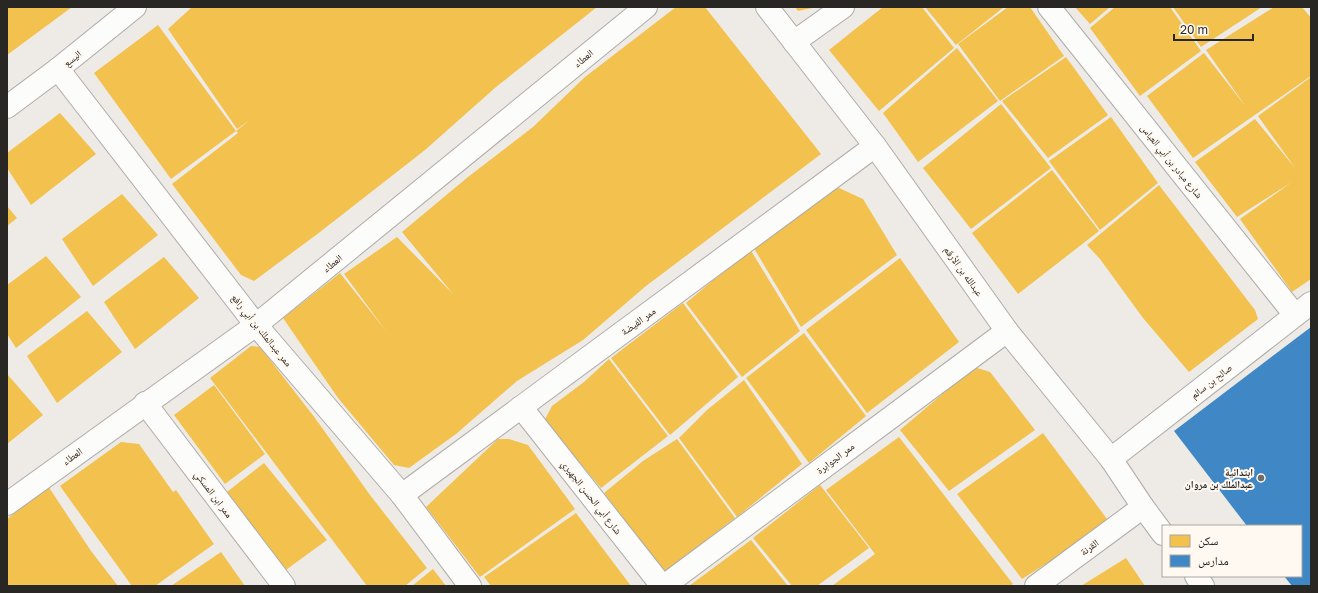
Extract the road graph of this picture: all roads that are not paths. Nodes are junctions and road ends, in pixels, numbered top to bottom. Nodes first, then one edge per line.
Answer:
1 (135, 7) edge
2 (646, 7) edge
3 (766, 7) edge
4 (843, 7) edge
5 (1049, 7) edge
6 (794, 42) junction
7 (58, 69) junction
8 (7, 106) edge
9 (875, 146) junction
10 (1303, 309) edge
11 (256, 325) junction
12 (1007, 331) junction
13 (145, 403) junction
14 (521, 407) junction
15 (1111, 459) junction
16 (402, 495) junction
17 (7, 504) edge
18 (1143, 507) junction
19 (1162, 533) edge
20 (1197, 577) edge
21 (284, 586) edge
22 (470, 586) edge
23 (663, 586) edge
24 (1036, 586) edge
25 (1203, 586) edge

1 - 7 street, اليسع
2 - 11 street, العطاء
3 - 6 street, عبدالله بن الأرقم
4 - 6 street
5 - 10 street, شارع مبادر بن أبي العباس
6 - 9 street, عبدالله بن الأرقم
7 - 8 street, اليسع
7 - 11 street, ممر عبدالملك بن أبي رافع
9 - 12 street, عبدالله بن الأرقم
9 - 14 street, ممر الفيضة
10 - 15 street, صالح بن سالم
11 - 13 street, العطاء
11 - 16 street, ممر عبدالملك بن أبي رافع
12 - 15 street, عبدالله بن الأرقم
12 - 23 street, ممر الجوابرة
13 - 17 street, العطاء
13 - 21 street, ممر ابن المسكي
14 - 16 street, ممر الفيضة
14 - 23 street, شارع أبي الحسن الجهيري
15 - 18 street, عبدالله بن الأرقم
16 - 22 street, ممر عبدالملك بن أبي رافع
18 - 19 street, عبدالله بن الأرقم
18 - 24 street, القرنة
20 - 25 street

